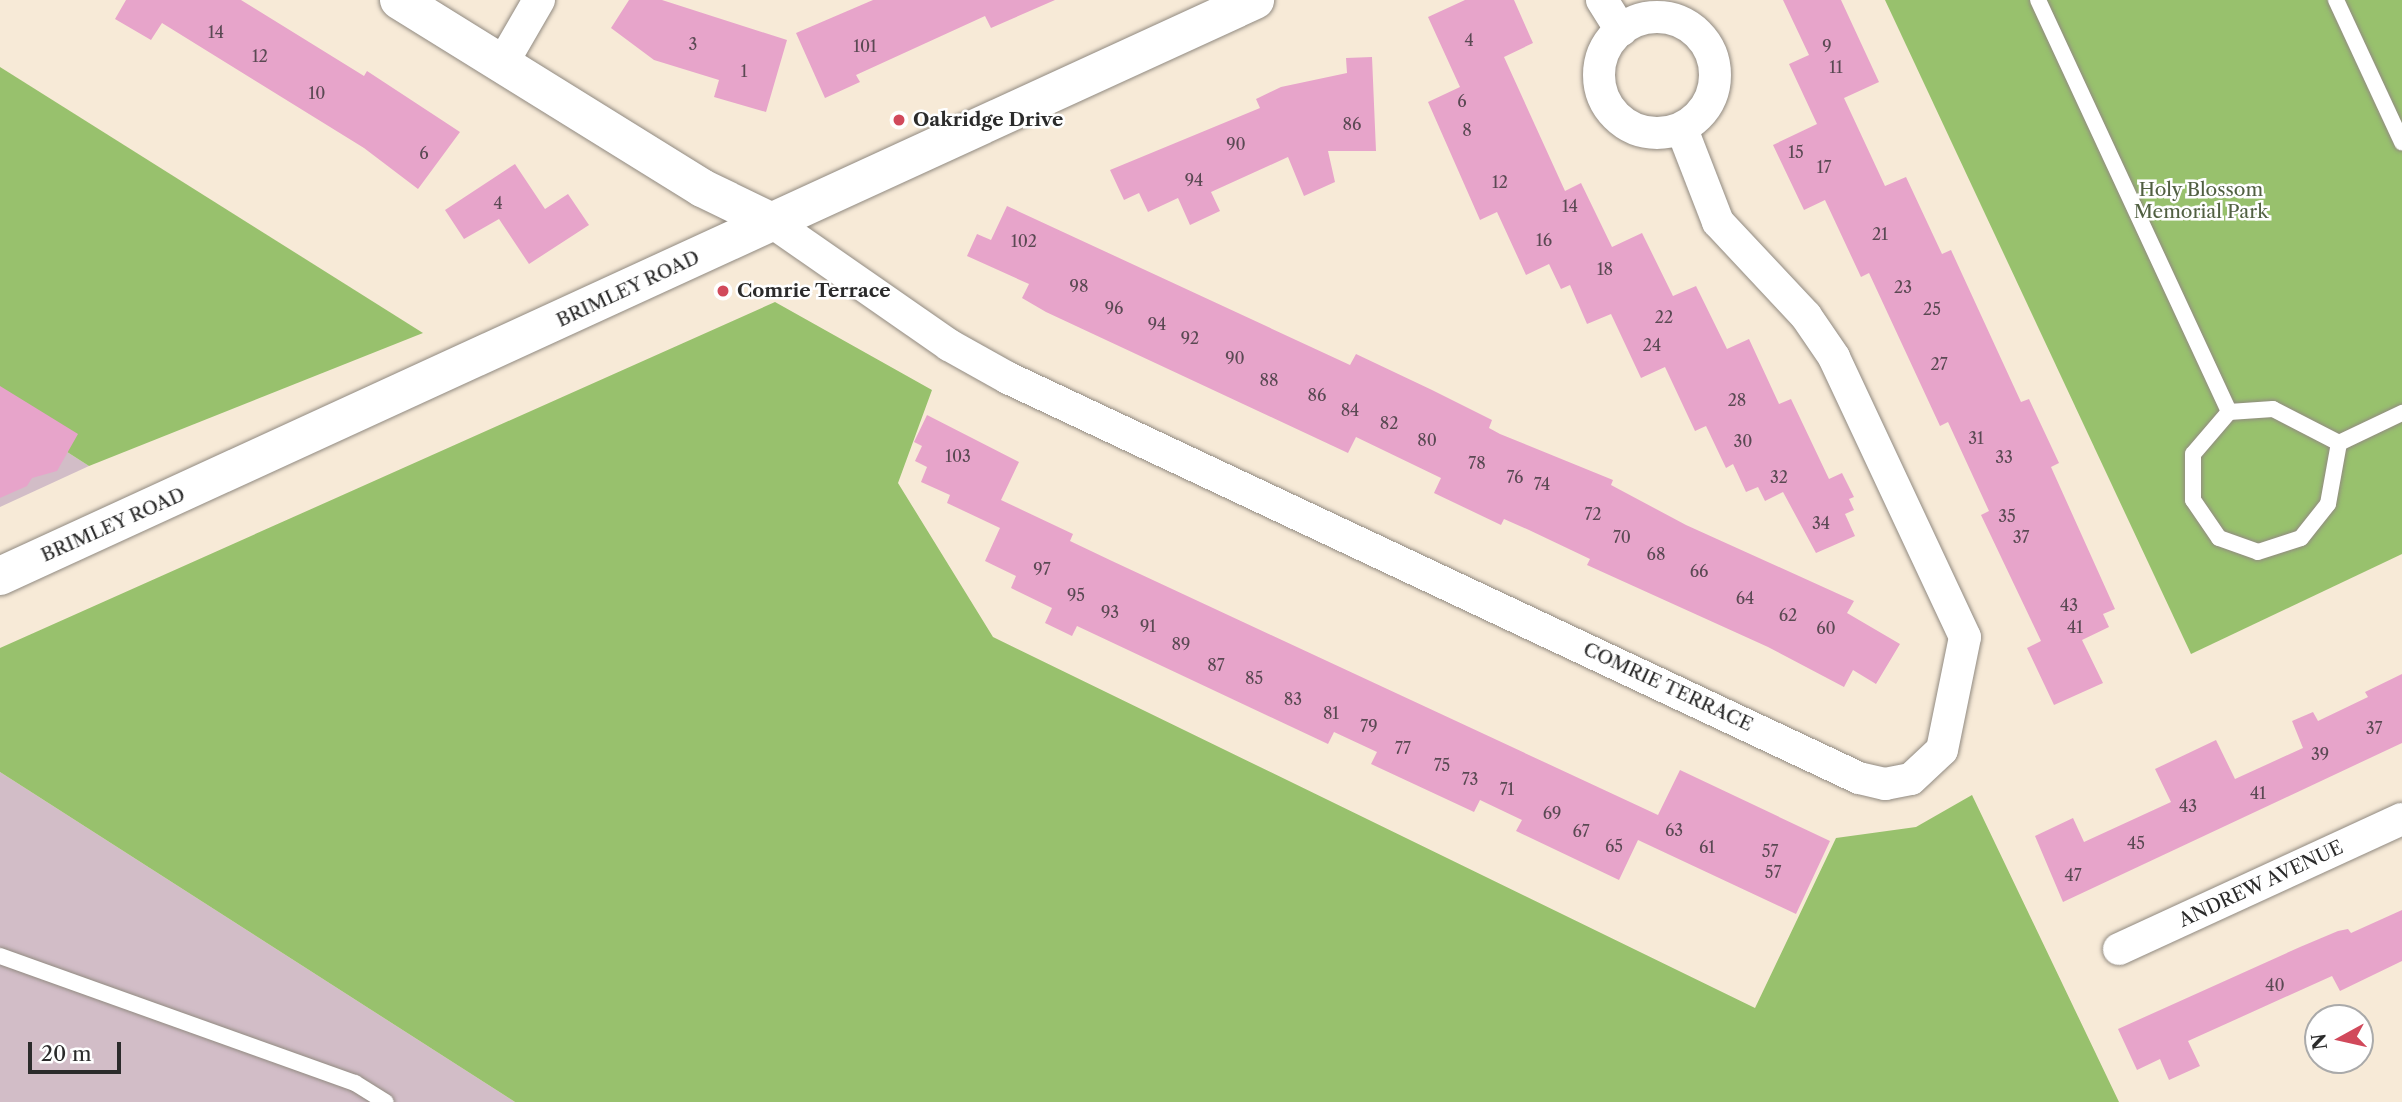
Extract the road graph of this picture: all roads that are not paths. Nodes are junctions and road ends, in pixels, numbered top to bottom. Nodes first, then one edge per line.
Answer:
1 (399, 0) edge
2 (539, 0) edge
3 (1255, 0) edge
4 (1602, 0) edge
5 (2038, 0) edge
6 (2336, 0) edge
7 (1621, 30) junction
8 (502, 64) junction
9 (1682, 129) junction
10 (2402, 142) edge
11 (772, 222) junction
12 (2229, 412) junction
13 (2402, 413) edge
14 (2339, 443) junction
15 (0, 576) edge
16 (2402, 819) edge
17 (2119, 949) dead end
18 (0, 956) edge
19 (386, 1102) edge

1 - 8 main road
2 - 8 street
3 - 11 main road, BRIMLEY ROAD
4 - 7 street
5 - 12 lane
6 - 10 lane
7 - 9 street
7 - 9 street
8 - 11 main road
9 - 11 street, COMRIE TERRACE
11 - 15 main road, BRIMLEY ROAD
12 - 14 lane
12 - 14 lane
13 - 14 lane
16 - 17 street, ANDREW AVENUE
18 - 19 lane

